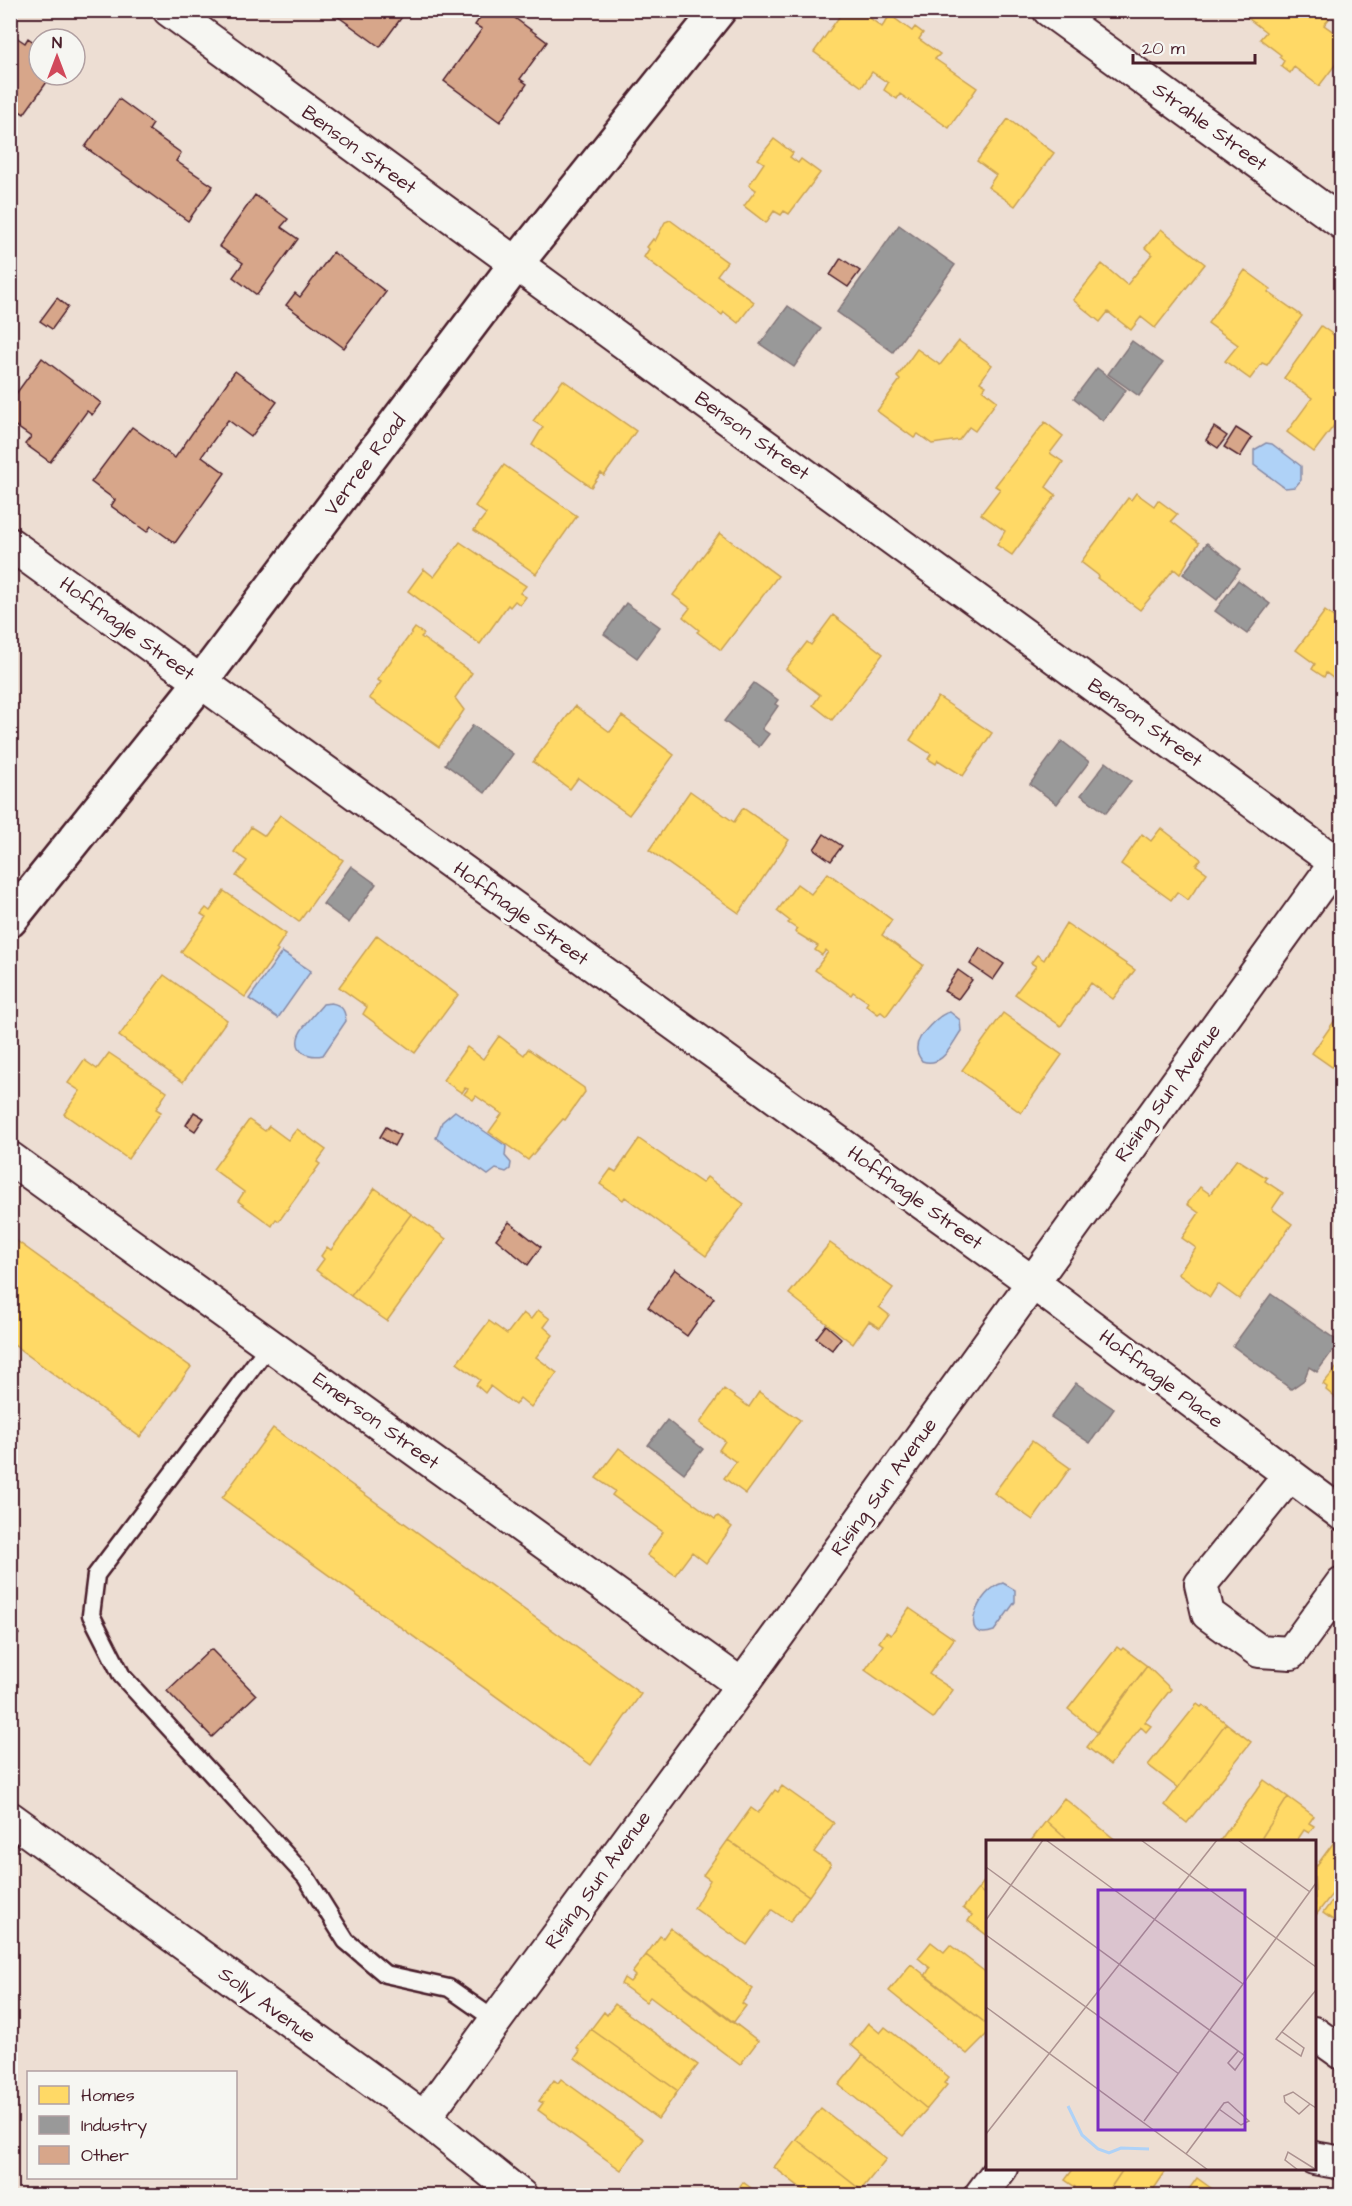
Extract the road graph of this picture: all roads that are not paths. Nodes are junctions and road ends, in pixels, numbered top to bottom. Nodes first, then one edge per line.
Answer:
1 (169, 10) edge
2 (719, 10) edge
3 (1049, 10) edge
4 (1341, 222) edge
5 (516, 264) junction
6 (10, 544) edge
7 (201, 683) junction
8 (1338, 858) edge
9 (10, 920) edge
10 (10, 1158) edge
11 (1032, 1282) junction
12 (270, 1344) junction
13 (1289, 1476) junction
14 (1341, 1514) edge
15 (1341, 1583) edge
16 (742, 1684) junction
17 (10, 1818) edge
18 (495, 2020) junction
19 (1316, 2034) edge
20 (1341, 2053) edge
21 (424, 2118) junction
22 (1316, 2158) edge
23 (1341, 2163) edge
24 (1000, 2170) edge
25 (522, 2196) edge
26 (980, 2196) edge

1 - 5 street, Benson Street
2 - 5 main road, Verree Road
3 - 4 street, Strahle Street
5 - 7 main road, Verree Road
5 - 8 street, Benson Street
6 - 7 street, Hoffnagle Street
7 - 9 main road, Verree Road
7 - 11 street, Hoffnagle Street
8 - 11 street, Rising Sun Avenue
10 - 12 street, Emerson Street
11 - 13 street, Hoffnagle Place
11 - 16 street, Rising Sun Avenue
12 - 16 street, Emerson Street
12 - 18 lane
13 - 14 street, Hoffnagle Place
13 - 15 street
16 - 18 street, Rising Sun Avenue
17 - 21 street, Solly Avenue
18 - 21 street, Rising Sun Avenue
19 - 20 street
21 - 25 street, Solly Avenue
22 - 23 street
24 - 26 street

